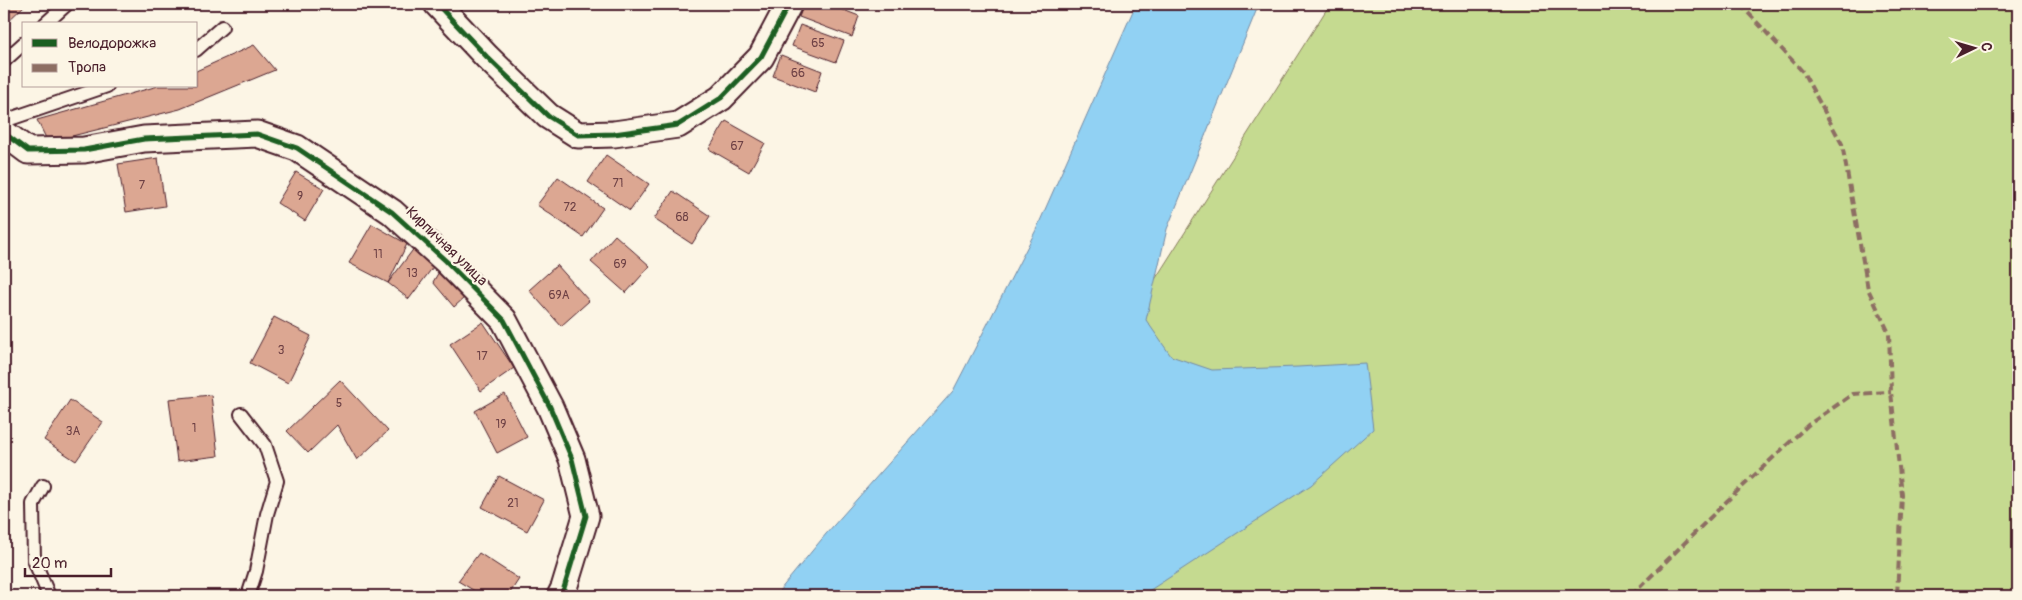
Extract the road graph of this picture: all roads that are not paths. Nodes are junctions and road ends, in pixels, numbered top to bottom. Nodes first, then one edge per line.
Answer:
1 (67, 4) edge
2 (437, 4) edge
3 (789, 4) edge
4 (47, 22) edge
5 (222, 27) dead end
6 (22, 45) edge
7 (198, 48) edge
8 (4, 61) edge
9 (100, 88) edge
10 (4, 121) edge
11 (4, 133) edge
12 (241, 414) dead end
13 (43, 486) dead end
14 (48, 596) edge
15 (248, 596) edge
16 (560, 596) edge

1 - 4 lane
2 - 3 street
5 - 7 lane
6 - 8 lane
9 - 10 lane
11 - 16 street, Кирпичная улица
12 - 15 lane
13 - 14 lane

